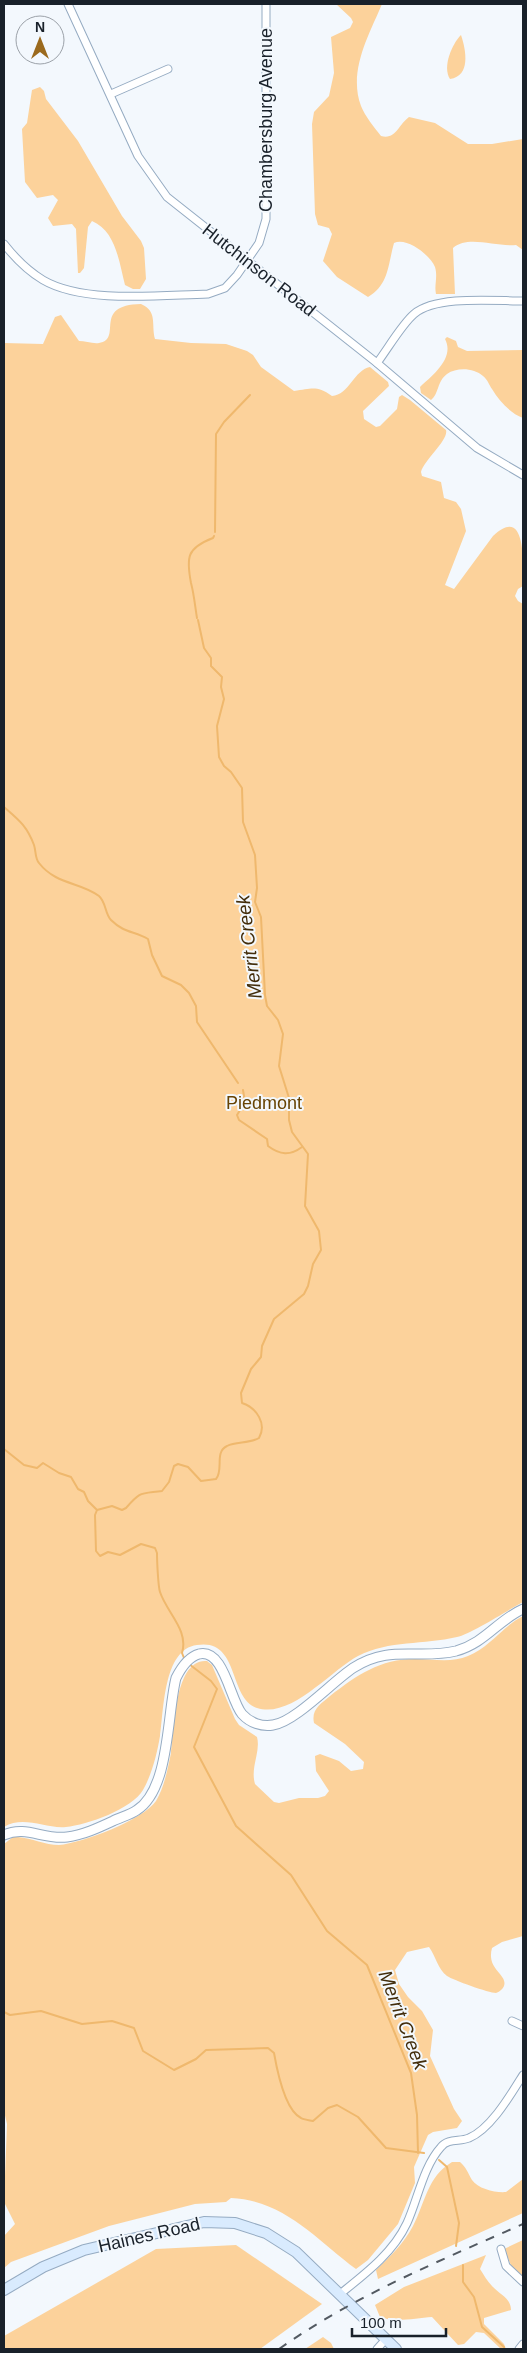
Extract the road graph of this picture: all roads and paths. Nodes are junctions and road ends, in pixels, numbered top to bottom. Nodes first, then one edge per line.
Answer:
1 (68, 4) edge
2 (266, 4) edge
3 (168, 69) dead end
4 (110, 94) junction
5 (4, 244) edge
6 (246, 261) junction
7 (523, 301) edge
8 (377, 363) junction
9 (523, 475) edge
10 (523, 1609) edge
11 (4, 1835) edge
12 (512, 2021) dead end
13 (523, 2026) edge
14 (523, 2075) edge
15 (501, 2249) dead end
16 (523, 2282) edge
17 (4, 2290) edge
18 (340, 2294) junction
19 (386, 2340) junction
20 (523, 2344) edge
21 (376, 2349) edge
22 (396, 2349) edge
23 (519, 2349) edge

1 - 4 street, Hutchinson Road
2 - 6 street, Chambersburg Avenue
3 - 4 street
4 - 6 street, Hutchinson Road
5 - 6 street, Chambersburg Avenue
6 - 8 street, Hutchinson Road
7 - 8 street
8 - 9 street, Hutchinson Road
10 - 11 street
12 - 13 street
14 - 18 street
15 - 16 street
17 - 18 main road, Haines Road
18 - 19 main road, Haines Road
19 - 21 street
19 - 22 main road, Haines Road
20 - 23 street

